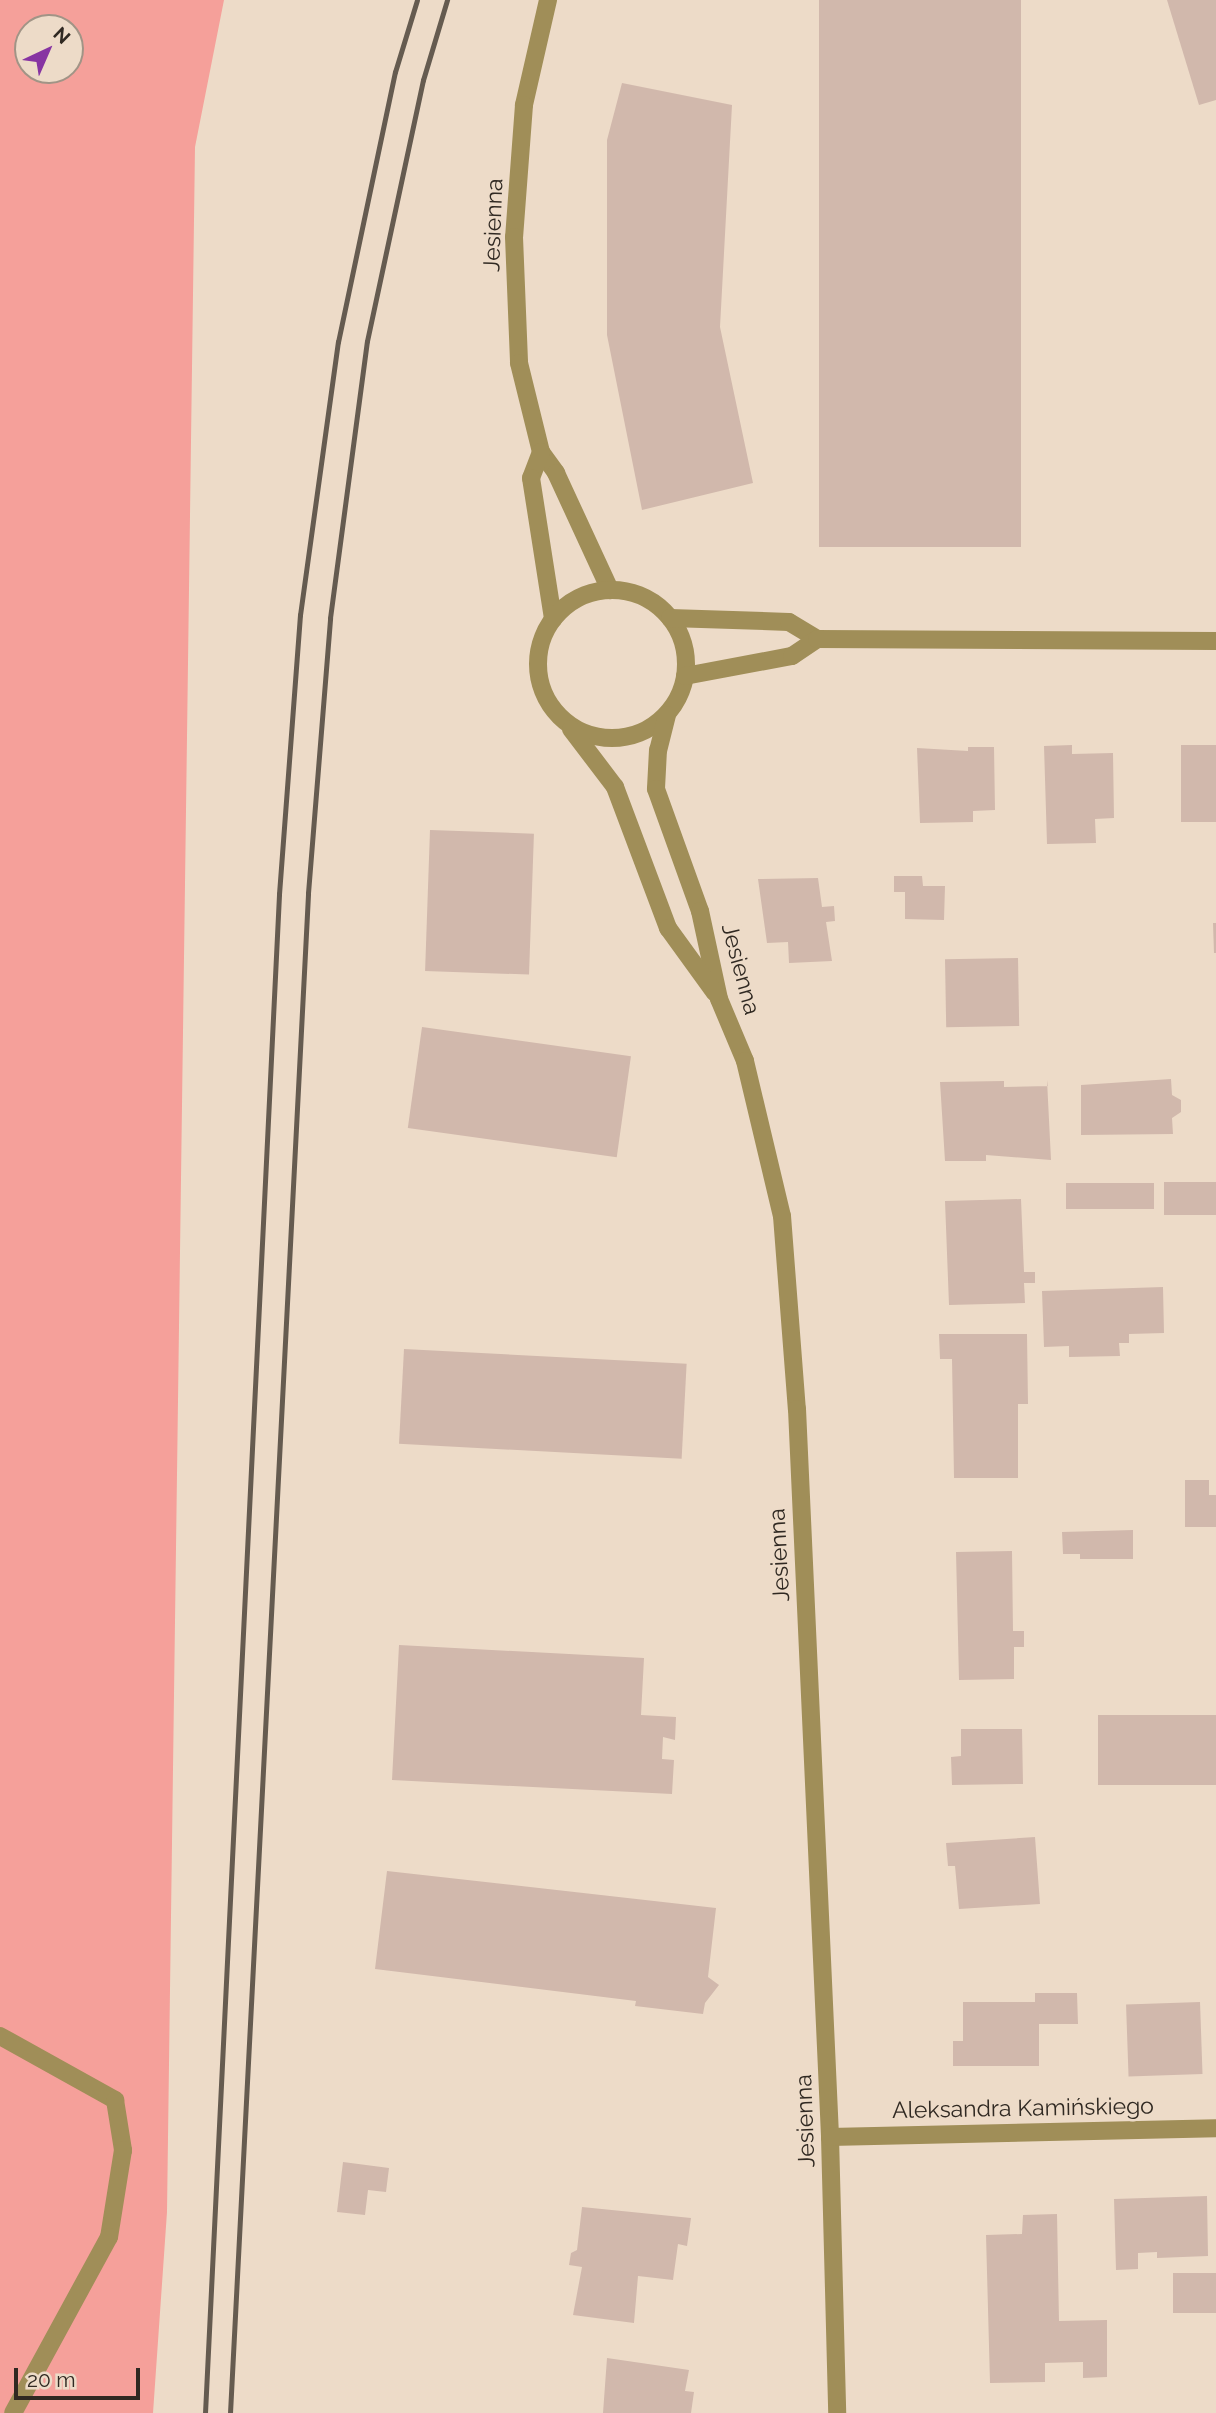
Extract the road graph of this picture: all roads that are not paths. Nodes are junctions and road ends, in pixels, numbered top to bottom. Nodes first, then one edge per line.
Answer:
1 (548, 0) edge
2 (541, 452) junction
3 (610, 590) junction
4 (670, 618) junction
5 (553, 619) junction
6 (817, 639) junction
7 (1216, 640) edge
8 (685, 677) junction
9 (667, 715) junction
10 (567, 724) junction
11 (719, 999) junction
12 (0, 2036) edge
13 (1216, 2128) edge
14 (830, 2137) junction
15 (13, 2413) edge
16 (837, 2413) edge

1 - 2 street, Jesienna
2 - 3 street, Jesienna
2 - 5 street, Jesienna
3 - 4 street
3 - 5 street
4 - 6 street
4 - 8 street
5 - 10 street
6 - 7 street
6 - 8 street
8 - 9 street
9 - 10 street
9 - 11 street, Jesienna
10 - 11 street
11 - 14 street, Jesienna
12 - 15 street
13 - 14 street, Aleksandra Kamińskiego
14 - 16 street, Jesienna

